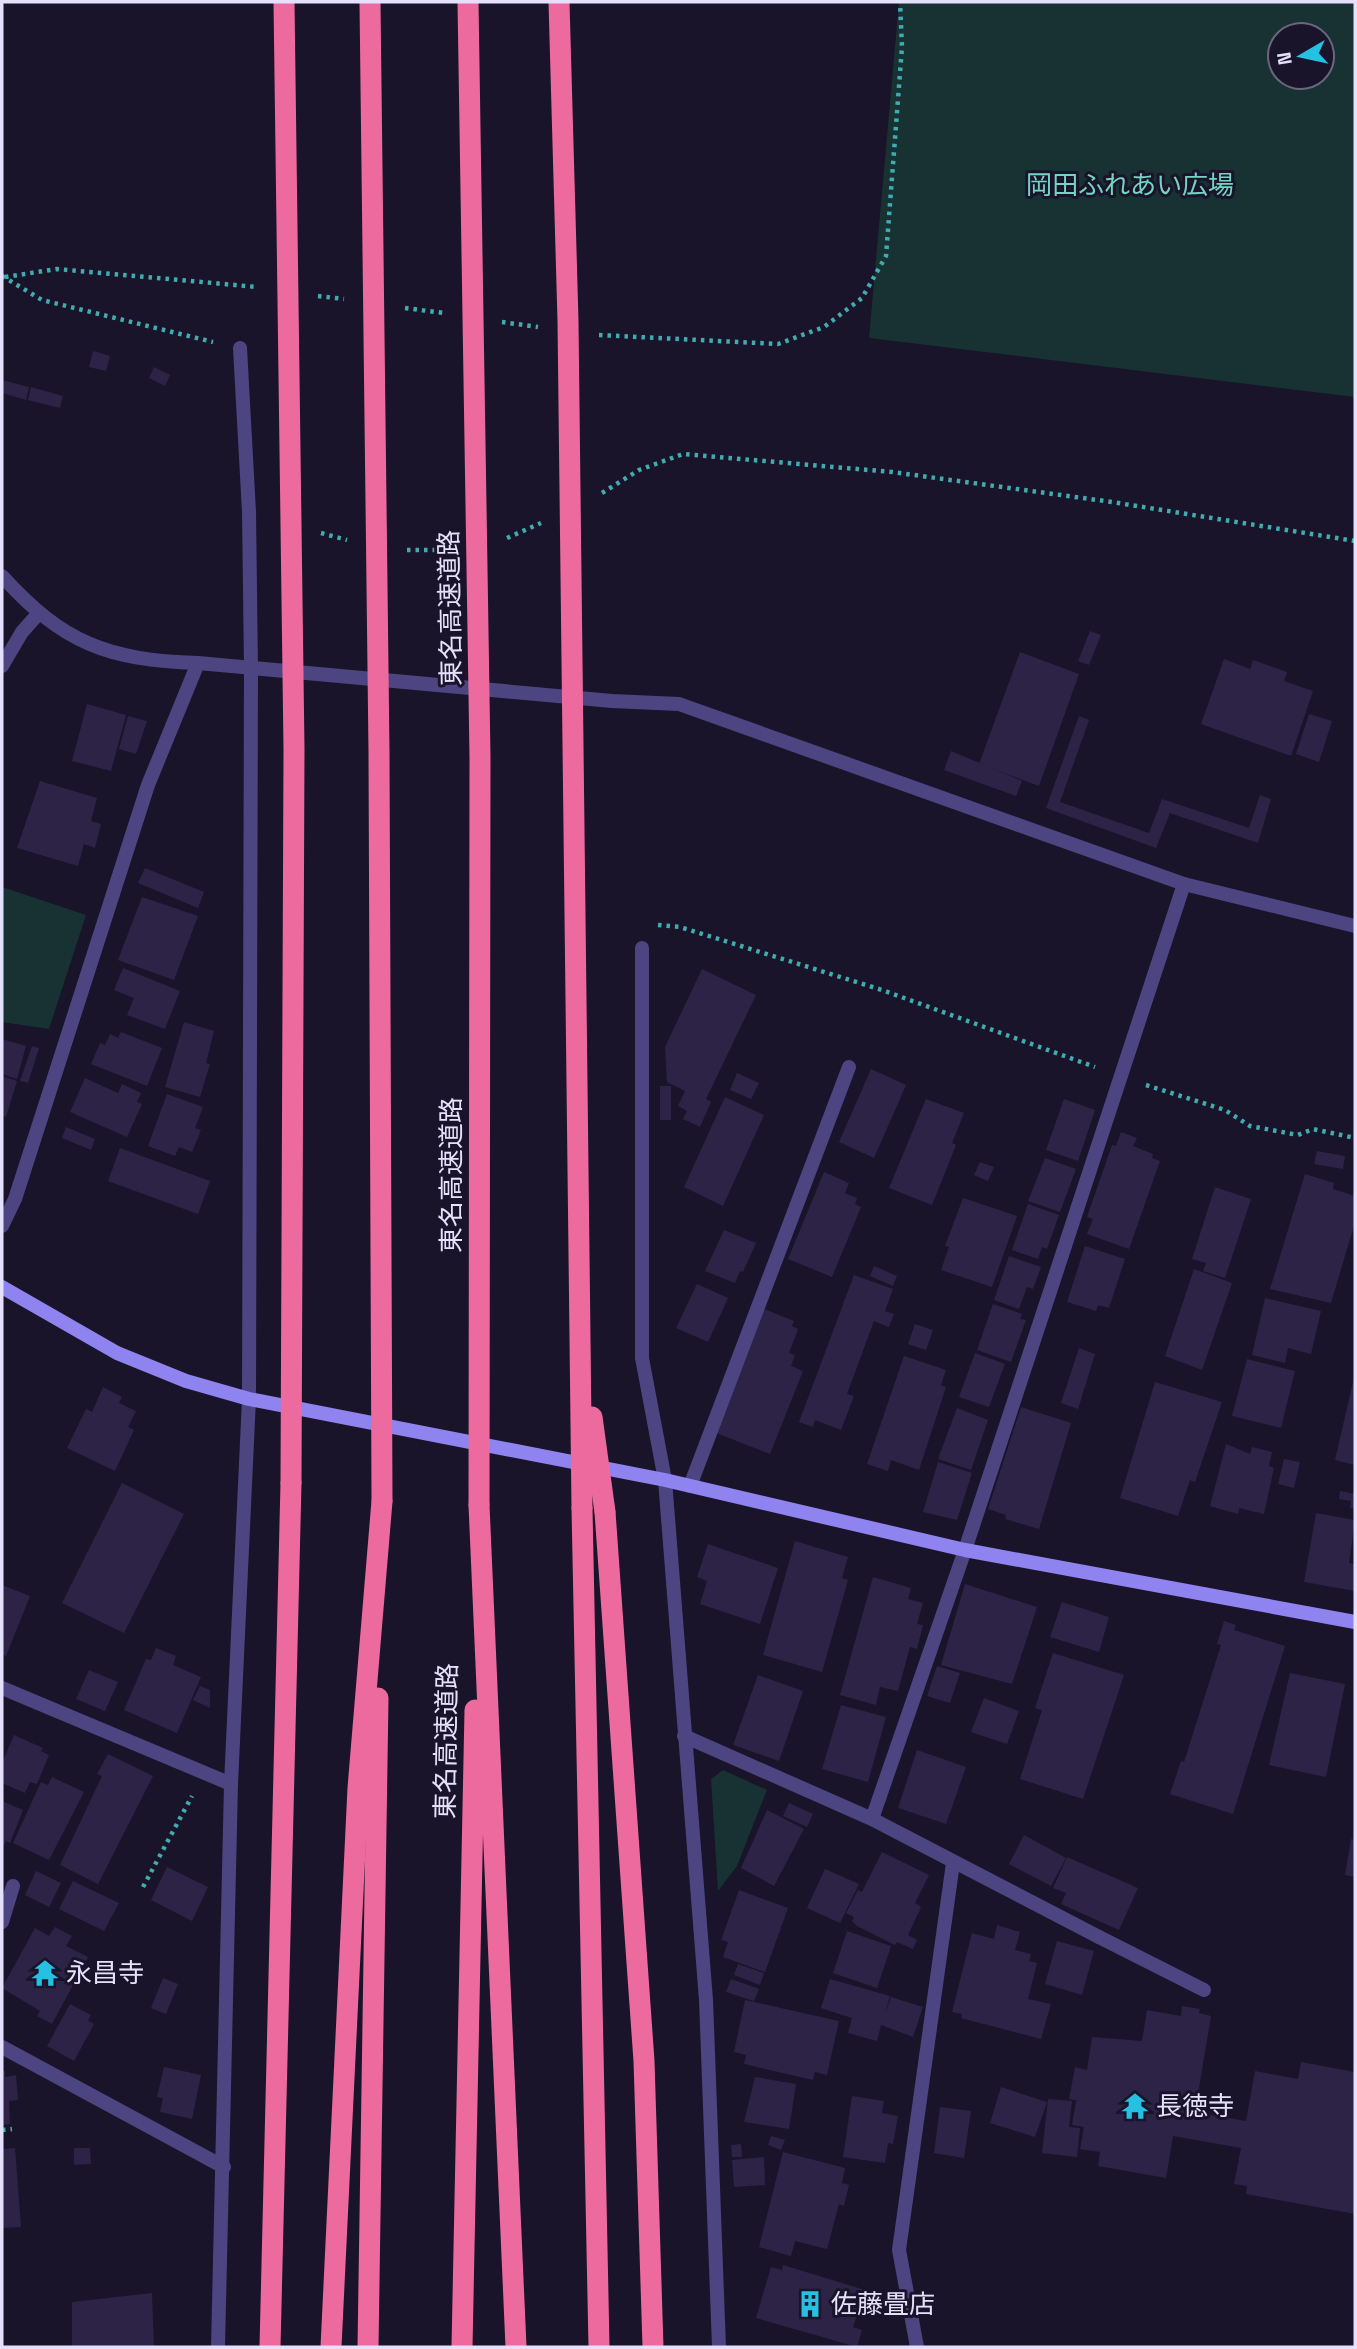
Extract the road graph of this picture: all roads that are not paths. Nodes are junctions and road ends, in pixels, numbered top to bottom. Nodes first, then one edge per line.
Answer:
1 (284, 2) edge
2 (370, 2) edge
3 (468, 2) edge
4 (559, 2) edge
5 (240, 348) road end
6 (2, 576) edge
7 (38, 614) junction
8 (198, 663) junction
9 (2, 666) edge
10 (251, 669) junction
11 (1184, 884) junction
12 (1355, 926) edge
13 (642, 948) road end
14 (849, 1067) dead end
15 (2, 1226) edge
16 (2, 1287) edge
17 (580, 1325) junction
18 (249, 1399) junction
19 (665, 1480) junction
20 (690, 1486) junction
21 (382, 1501) junction
22 (479, 1505) junction
23 (965, 1550) junction
24 (1355, 1622) edge
25 (2, 1688) edge
26 (684, 1736) junction
27 (231, 1784) junction
28 (873, 1819) junction
29 (953, 1863) junction
30 (13, 1886) dead end
31 (2, 1923) edge
32 (1204, 1990) dead end
33 (2, 2047) edge
34 (224, 2167) junction
35 (368, 2346) edge
36 (218, 2347) edge
37 (270, 2347) edge
38 (331, 2347) edge
39 (462, 2347) edge
40 (516, 2347) edge
41 (599, 2347) edge
42 (653, 2347) edge
43 (719, 2347) edge
44 (917, 2347) edge

1 - 37 highway, bridge
2 - 21 highway, bridge
3 - 22 highway, 東名高速道路, bridge
4 - 17 highway, bridge
5 - 10 street
6 - 7 street
7 - 8 street
7 - 9 street
8 - 10 street
8 - 15 street
10 - 11 street
10 - 18 street
11 - 12 street
11 - 23 street
13 - 19 street
14 - 20 street
16 - 18 street
17 - 41 highway, bridge
17 - 42 highway, bridge
18 - 19 street
18 - 27 street
19 - 20 street
19 - 26 street
20 - 23 street
21 - 35 highway
21 - 38 highway
22 - 39 highway, 東名高速道路
22 - 40 highway
23 - 24 street
23 - 28 street
25 - 27 street
26 - 28 street
26 - 43 street
27 - 34 street
28 - 29 street
29 - 32 street
29 - 44 street
30 - 31 street
33 - 34 street
34 - 36 street

